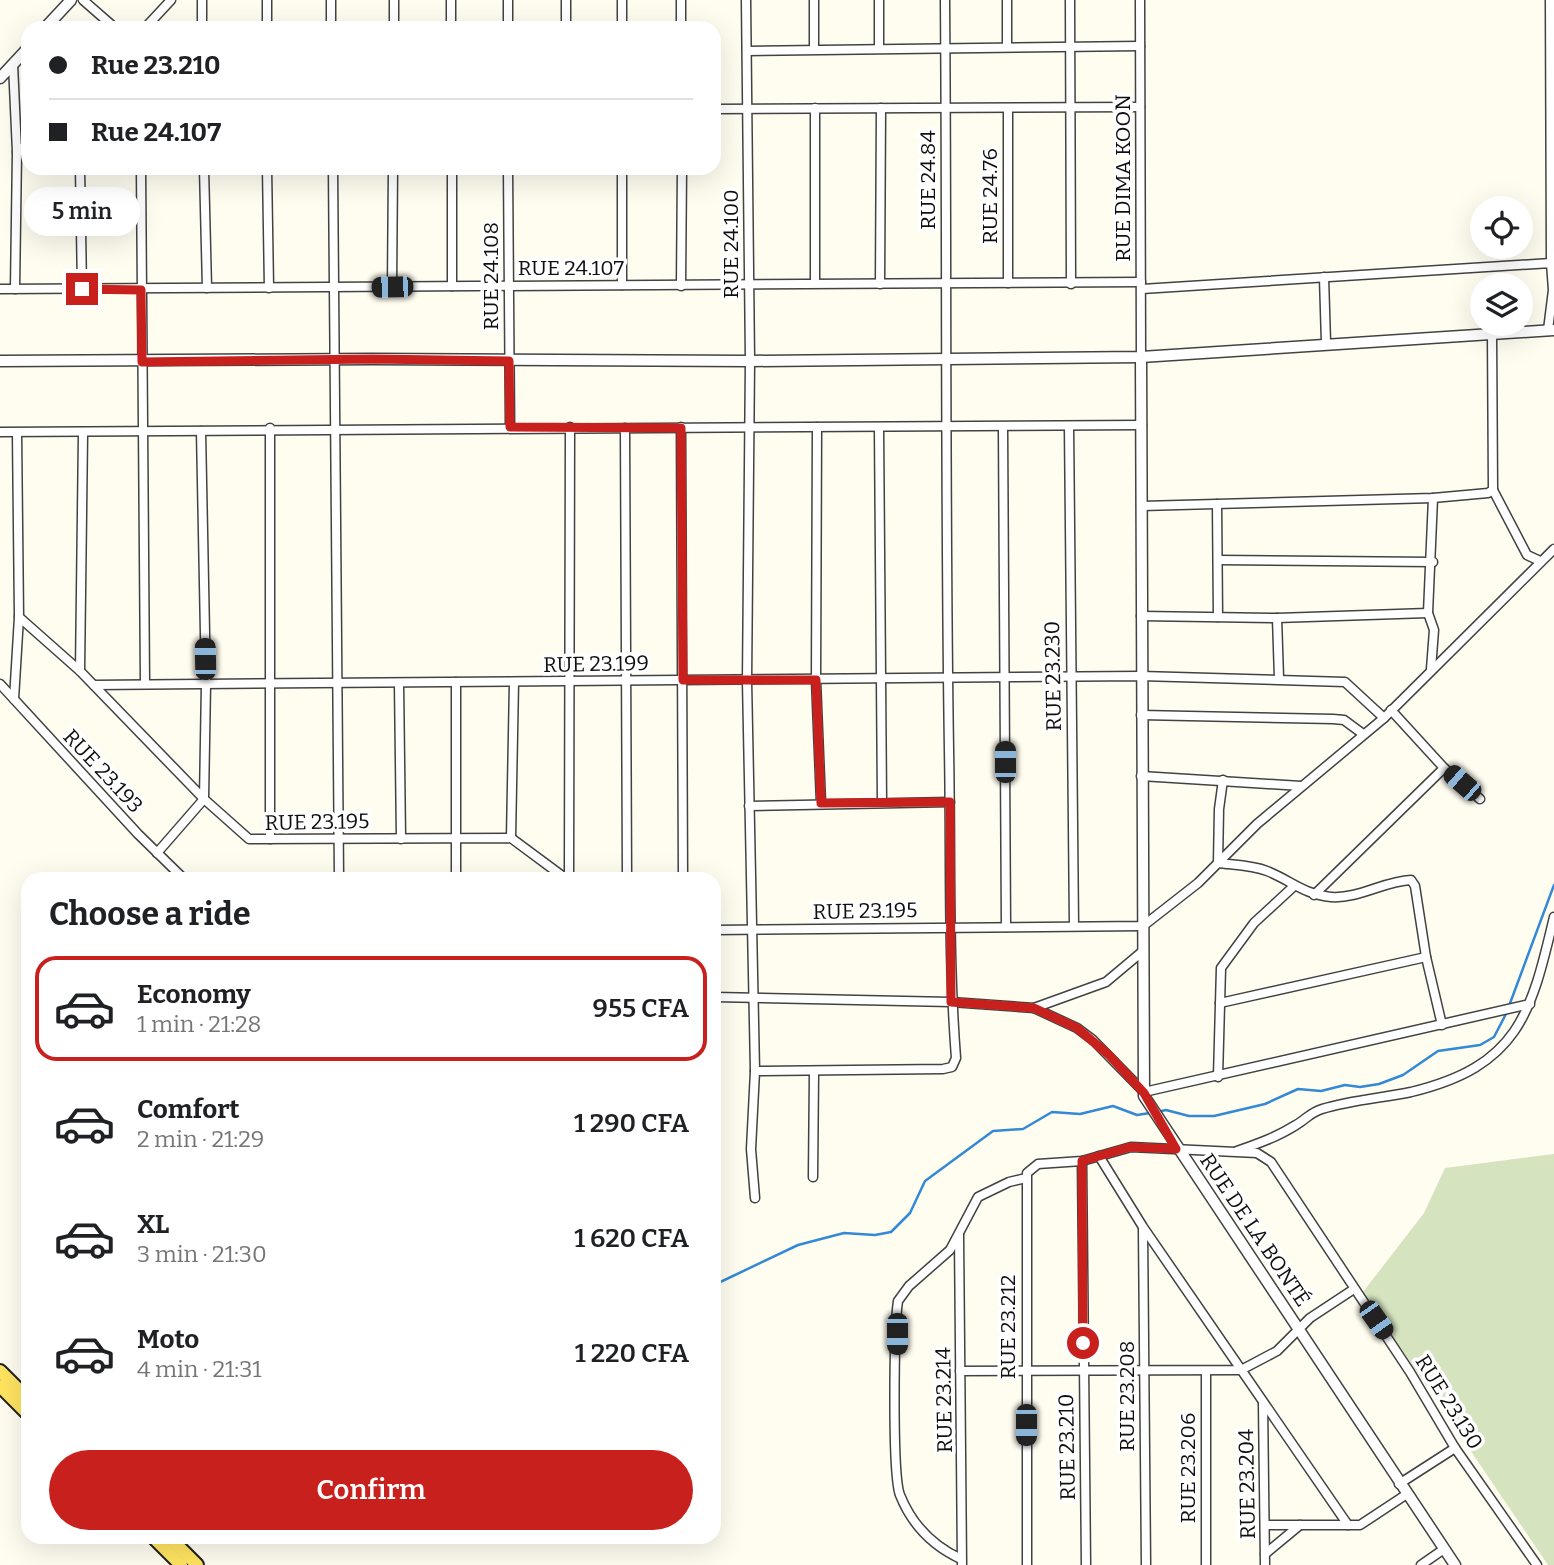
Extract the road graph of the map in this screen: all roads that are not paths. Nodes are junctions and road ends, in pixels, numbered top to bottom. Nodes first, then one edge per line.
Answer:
1 (71, 0) edge
2 (83, 0) edge
3 (171, 0) edge
4 (202, 0) edge
5 (267, 0) edge
6 (331, 0) edge
7 (394, 0) edge
8 (451, 0) edge
9 (508, 0) edge
10 (566, 0) edge
11 (622, 0) edge
12 (681, 0) edge
13 (746, 0) edge
14 (814, 0) edge
15 (879, 0) edge
16 (945, 0) edge
17 (1007, 0) edge
18 (1070, 0) edge
19 (1140, 0) edge
20 (1550, 0) edge
21 (52, 21) edge
22 (107, 21) edge
23 (152, 21) edge
24 (202, 21) edge
25 (267, 21) edge
26 (331, 21) edge
27 (394, 21) edge
28 (451, 21) edge
29 (508, 21) edge
30 (566, 21) edge
31 (622, 21) edge
32 (681, 21) edge
33 (1552, 28) edge
34 (1007, 46) junction
35 (1140, 46) junction
36 (879, 47) junction
37 (946, 47) junction
38 (1069, 47) junction
39 (814, 49) junction
40 (747, 51) junction
41 (21, 55) edge
42 (13, 64) junction
43 (0, 78) edge
44 (1069, 107) junction
45 (1140, 107) junction
46 (748, 108) junction
47 (815, 108) junction
48 (881, 108) junction
49 (946, 108) junction
50 (721, 109) edge
51 (1007, 109) junction
52 (21, 149) edge
53 (18, 152) junction
54 (80, 175) edge
55 (141, 175) edge
56 (204, 175) edge
57 (267, 175) edge
58 (333, 175) edge
59 (393, 175) edge
60 (452, 175) edge
61 (508, 175) edge
62 (622, 175) edge
63 (682, 175) edge
64 (1551, 263) junction
65 (1324, 277) junction
66 (815, 283) junction
67 (1008, 283) junction
68 (880, 284) junction
69 (946, 284) junction
70 (1071, 284) junction
71 (622, 285) junction
72 (1142, 285) junction
73 (452, 286) junction
74 (509, 286) junction
75 (681, 286) junction
76 (748, 286) junction
77 (334, 287) junction
78 (392, 287) junction
79 (207, 288) junction
80 (269, 288) junction
81 (0, 289) edge
82 (15, 289) junction
83 (82, 289) junction
84 (141, 290) junction
85 (1553, 298) edge
86 (1551, 330) edge
87 (1533, 331) edge
88 (1470, 334) edge
89 (1492, 336) edge
90 (1326, 343) junction
91 (1141, 357) junction
92 (333, 359) junction
93 (945, 359) junction
94 (0, 361) edge
95 (509, 361) junction
96 (142, 362) junction
97 (750, 362) junction
98 (1142, 425) junction
99 (944, 426) junction
100 (1069, 426) junction
101 (510, 427) junction
102 (570, 427) junction
103 (817, 427) junction
104 (1003, 427) junction
105 (270, 428) junction
106 (335, 428) junction
107 (625, 428) junction
108 (681, 428) junction
109 (749, 428) junction
110 (879, 428) junction
111 (201, 431) junction
112 (0, 432) edge
113 (17, 433) junction
114 (142, 433) junction
115 (83, 434) junction
116 (1493, 490) junction
117 (1433, 498) junction
118 (1217, 504) junction
119 (1142, 506) junction
120 (1554, 550) edge
121 (1219, 560) junction
122 (1540, 561) junction
123 (1433, 562) junction
124 (1428, 613) junction
125 (1142, 616) junction
126 (19, 617) junction
127 (1218, 617) junction
128 (1277, 618) junction
129 (1431, 669) junction
130 (80, 671) junction
131 (1141, 676) junction
132 (1070, 677) junction
133 (881, 678) junction
134 (1279, 678) junction
135 (948, 679) junction
136 (1005, 679) junction
137 (683, 680) junction
138 (816, 680) junction
139 (570, 681) junction
140 (625, 681) junction
141 (747, 681) junction
142 (399, 682) junction
143 (456, 682) junction
144 (513, 682) junction
145 (145, 683) junction
146 (337, 683) junction
147 (0, 684) edge
148 (206, 684) junction
149 (270, 684) junction
150 (94, 685) junction
151 (14, 699) junction
152 (1391, 710) junction
153 (1141, 715) junction
154 (1384, 718) junction
155 (1363, 734) junction
156 (1444, 768) junction
157 (1141, 776) junction
158 (1223, 780) junction
159 (1301, 786) junction
160 (204, 799) junction
161 (1480, 799) dead end
162 (950, 802) junction
163 (821, 803) junction
164 (882, 803) junction
165 (749, 806) junction
166 (457, 838) junction
167 (511, 838) junction
168 (270, 839) junction
169 (339, 839) junction
170 (401, 839) junction
171 (157, 853) junction
172 (1218, 863) junction
173 (177, 872) edge
174 (339, 872) edge
175 (456, 872) edge
176 (559, 872) edge
177 (567, 872) edge
178 (627, 872) edge
179 (683, 872) edge
180 (1293, 887) junction
181 (1314, 895) junction
182 (1554, 917) edge
183 (1074, 926) junction
184 (1143, 926) junction
185 (1006, 927) junction
186 (949, 928) junction
187 (752, 929) junction
188 (721, 930) edge
189 (1143, 951) junction
190 (1426, 957) junction
191 (752, 996) junction
192 (721, 997) edge
193 (951, 1002) junction
194 (1220, 1003) junction
195 (1526, 1005) junction
196 (1034, 1008) junction
197 (1442, 1025) junction
198 (755, 1072) junction
199 (814, 1073) junction
200 (1218, 1077) junction
201 (1145, 1096) junction
202 (1176, 1149) junction
203 (1234, 1152) junction
204 (1099, 1156) junction
205 (1082, 1161) junction
206 (1026, 1176) junction
207 (813, 1177) dead end
208 (755, 1198) dead end
209 (1143, 1227) junction
210 (960, 1234) junction
211 (1354, 1289) junction
212 (1298, 1330) junction
213 (1026, 1370) junction
214 (1241, 1370) junction
215 (0, 1371) edge
216 (960, 1371) junction
217 (1084, 1371) junction
218 (1206, 1371) junction
219 (1145, 1372) junction
220 (0, 1386) edge
221 (21, 1392) edge
222 (1263, 1403) junction
223 (21, 1407) edge
224 (1455, 1448) junction
225 (1399, 1484) junction
226 (1407, 1494) junction
227 (1265, 1525) junction
228 (1300, 1525) junction
229 (1348, 1525) junction
230 (160, 1544) edge
231 (176, 1544) edge
232 (1444, 1549) junction
233 (1265, 1554) junction
234 (961, 1562) edge
235 (181, 1565) edge
236 (197, 1565) edge
237 (1027, 1565) edge
238 (1086, 1565) edge
239 (1146, 1565) edge
240 (1206, 1565) edge
241 (1265, 1565) edge
242 (1421, 1565) edge
243 (1455, 1565) edge
244 (1537, 1565) edge

1 - 21 street
2 - 22 street
3 - 23 street
4 - 24 street
5 - 25 street
6 - 26 street
7 - 27 street
8 - 28 street
9 - 29 street
10 - 30 street
11 - 31 street
12 - 32 street
13 - 40 street, RUE 24.100
14 - 39 street
15 - 36 street
16 - 37 street, RUE 24.84
17 - 34 street
18 - 38 street
19 - 35 street, RUE DIMA KOON
20 - 33 street
33 - 64 street
34 - 37 street
34 - 38 street
35 - 38 street
35 - 45 street, RUE DIMA KOON
36 - 37 street
36 - 39 street
37 - 49 street, RUE 24.84
38 - 44 street
39 - 40 street
40 - 46 street, RUE 24.100
41 - 42 street
42 - 43 street
42 - 53 street
44 - 45 street
44 - 51 street
44 - 70 street
45 - 72 street, RUE DIMA KOON
46 - 47 street
46 - 50 street
46 - 76 street, RUE 24.100
47 - 48 street
47 - 66 street
48 - 49 street
48 - 68 street
49 - 51 street
49 - 69 street, RUE 24.84
51 - 67 street, RUE 24.76
52 - 53 street
53 - 82 street
54 - 83 street
55 - 84 street
56 - 79 street
57 - 80 street
58 - 77 street
59 - 78 street
60 - 73 street
61 - 74 street, RUE 24.108
62 - 71 street
63 - 75 street
64 - 65 street, RUE 24.107
64 - 85 street
65 - 72 street, RUE 24.107
65 - 90 street
66 - 68 street, RUE 24.107
66 - 76 street, RUE 24.107
67 - 69 street, RUE 24.107
67 - 70 street, RUE 24.107
68 - 69 street, RUE 24.107
69 - 93 street, RUE 24.84
70 - 72 street, RUE 24.107
71 - 74 street, RUE 24.107
71 - 75 street, RUE 24.107
72 - 91 street, RUE DIMA KOON
73 - 74 street, RUE 24.107
73 - 78 street, RUE 24.107
74 - 95 street, RUE 24.108
75 - 76 street, RUE 24.107
76 - 97 street, RUE 24.100
77 - 78 street, RUE 24.107
77 - 80 street, RUE 24.107
77 - 92 street
79 - 80 street, RUE 24.107
79 - 84 street, RUE 24.107
81 - 82 street, RUE 24.107
82 - 83 street, RUE 24.107
83 - 84 street, RUE 24.107
84 - 96 street
85 - 86 street
86 - 87 street
88 - 90 street
89 - 116 street
90 - 91 street
91 - 93 street
91 - 98 street
92 - 95 street
92 - 96 street
92 - 106 street
93 - 97 street
93 - 99 street, RUE 24.84
94 - 96 street
95 - 97 street
95 - 101 street, RUE 24.108
96 - 114 street
97 - 109 street, RUE 24.100
98 - 100 street
98 - 119 street
99 - 104 street
99 - 110 street
99 - 135 street, RUE 24.84
100 - 104 street
100 - 132 street, RUE 23.230
101 - 102 street
101 - 106 street
102 - 107 street
102 - 139 street
103 - 109 street
103 - 110 street
103 - 138 street
104 - 136 street
105 - 106 street
105 - 111 street
105 - 149 street
106 - 146 street
107 - 108 street
107 - 140 street
108 - 109 street
108 - 137 street
109 - 141 street, RUE 24.100
110 - 133 street
111 - 114 street
111 - 148 street
112 - 113 street
113 - 115 street
113 - 126 street
114 - 115 street
114 - 145 street
115 - 130 street
116 - 117 street
116 - 122 street
117 - 118 street
117 - 123 street
118 - 119 street
118 - 121 street
119 - 125 street
120 - 122 street
121 - 123 street
121 - 127 street
122 - 129 street
123 - 124 street
124 - 128 street
124 - 129 street
125 - 127 street
125 - 131 street
126 - 130 street, RUE 23.195
126 - 151 street
127 - 128 street
128 - 134 street
129 - 152 street
130 - 150 street, RUE 23.195
131 - 132 street, RUE 23.199
131 - 134 street, RUE 23.199
131 - 153 street
132 - 136 street, RUE 23.199
132 - 183 street, RUE 23.230
133 - 135 street, RUE 23.199
133 - 138 street, RUE 23.199
133 - 164 street
134 - 154 street, RUE 23.199
135 - 136 street, RUE 23.199
135 - 162 street, RUE 24.84
136 - 185 street
137 - 140 street, RUE 23.199
137 - 141 street, RUE 23.199
137 - 179 street
138 - 141 street, RUE 23.199
138 - 163 street
139 - 140 street, RUE 23.199
139 - 144 street, RUE 23.199
139 - 177 street
140 - 178 street
141 - 165 street, RUE 24.100
142 - 143 street, RUE 23.199
142 - 146 street, RUE 23.199
142 - 170 street
143 - 144 street, RUE 23.199
143 - 166 street
144 - 167 street
145 - 148 street, RUE 23.199
145 - 150 street, RUE 23.199
146 - 149 street, RUE 23.199
146 - 169 street
147 - 151 street, RUE 23.193
148 - 149 street, RUE 23.199
148 - 160 street
149 - 168 street
150 - 160 street, RUE 23.195
151 - 171 street, RUE 23.193
152 - 154 street
152 - 156 street
153 - 155 street
153 - 157 street
154 - 155 street
155 - 159 street
156 - 161 street
156 - 181 street
157 - 158 street
157 - 184 street
158 - 159 street
158 - 172 street
159 - 172 street
160 - 168 street, RUE 23.195
160 - 171 street
162 - 164 street
162 - 186 street, RUE 24.84
163 - 164 street
163 - 165 street
165 - 187 street, RUE 24.100
166 - 167 street, RUE 23.195
166 - 170 street, RUE 23.195
166 - 175 street
167 - 176 street
168 - 169 street, RUE 23.195
169 - 170 street, RUE 23.195
169 - 174 street
171 - 173 street, RUE 23.193
172 - 180 street
172 - 184 street
180 - 181 street
180 - 194 street
181 - 190 street
182 - 195 street
183 - 184 street, RUE 23.195
183 - 185 street, RUE 23.195
184 - 189 street
185 - 186 street, RUE 23.195
186 - 187 street, RUE 23.195
186 - 193 street, RUE 24.84
187 - 188 street, RUE 23.195
187 - 191 street, RUE 24.100
189 - 196 street
189 - 201 street
190 - 194 street
190 - 197 street
191 - 192 street, RUE DE LA BONTÉ
191 - 193 street, RUE DE LA BONTÉ
191 - 198 street, RUE 24.100
193 - 196 street, RUE DE LA BONTÉ
193 - 199 street, RUE 24.84
194 - 200 street
195 - 197 street
195 - 203 street
196 - 201 street, RUE DE LA BONTÉ
197 - 200 street
198 - 199 street
198 - 208 street, RUE 24.100
199 - 207 street
200 - 201 street
201 - 202 street, RUE DE LA BONTÉ
202 - 203 street, RUE 23.130
202 - 204 street, RUE 23.130
202 - 212 street, RUE DE LA BONTÉ
203 - 211 street, RUE 23.130
204 - 205 street, RUE 23.130
204 - 209 street
205 - 206 street, RUE 23.130
205 - 217 street, RUE 23.210
206 - 210 street, RUE 23.130
206 - 213 street, RUE 23.212
209 - 214 street
209 - 219 street, RUE 23.208
210 - 216 street, RUE 23.214
210 - 234 street
211 - 212 street
211 - 224 street, RUE 23.130
212 - 214 street
212 - 225 street, RUE DE LA BONTÉ
213 - 216 street
213 - 217 street
213 - 237 street, RUE 23.212
214 - 218 street
214 - 222 street
215 - 221 main road
216 - 234 street, RUE 23.214
217 - 219 street
217 - 238 street, RUE 23.210
218 - 219 street
218 - 240 street, RUE 23.206
219 - 239 street, RUE 23.208
220 - 223 main road
222 - 227 street, RUE 23.204
222 - 229 street
224 - 225 street
224 - 244 street, RUE 23.130
225 - 226 street, RUE DE LA BONTÉ
226 - 229 street
226 - 232 street, RUE DE LA BONTÉ
227 - 228 street
227 - 233 street, RUE 23.204
228 - 229 street
228 - 233 street
230 - 235 main road
231 - 236 main road
232 - 242 street
232 - 243 street, RUE DE LA BONTÉ
233 - 241 street, RUE 23.204

